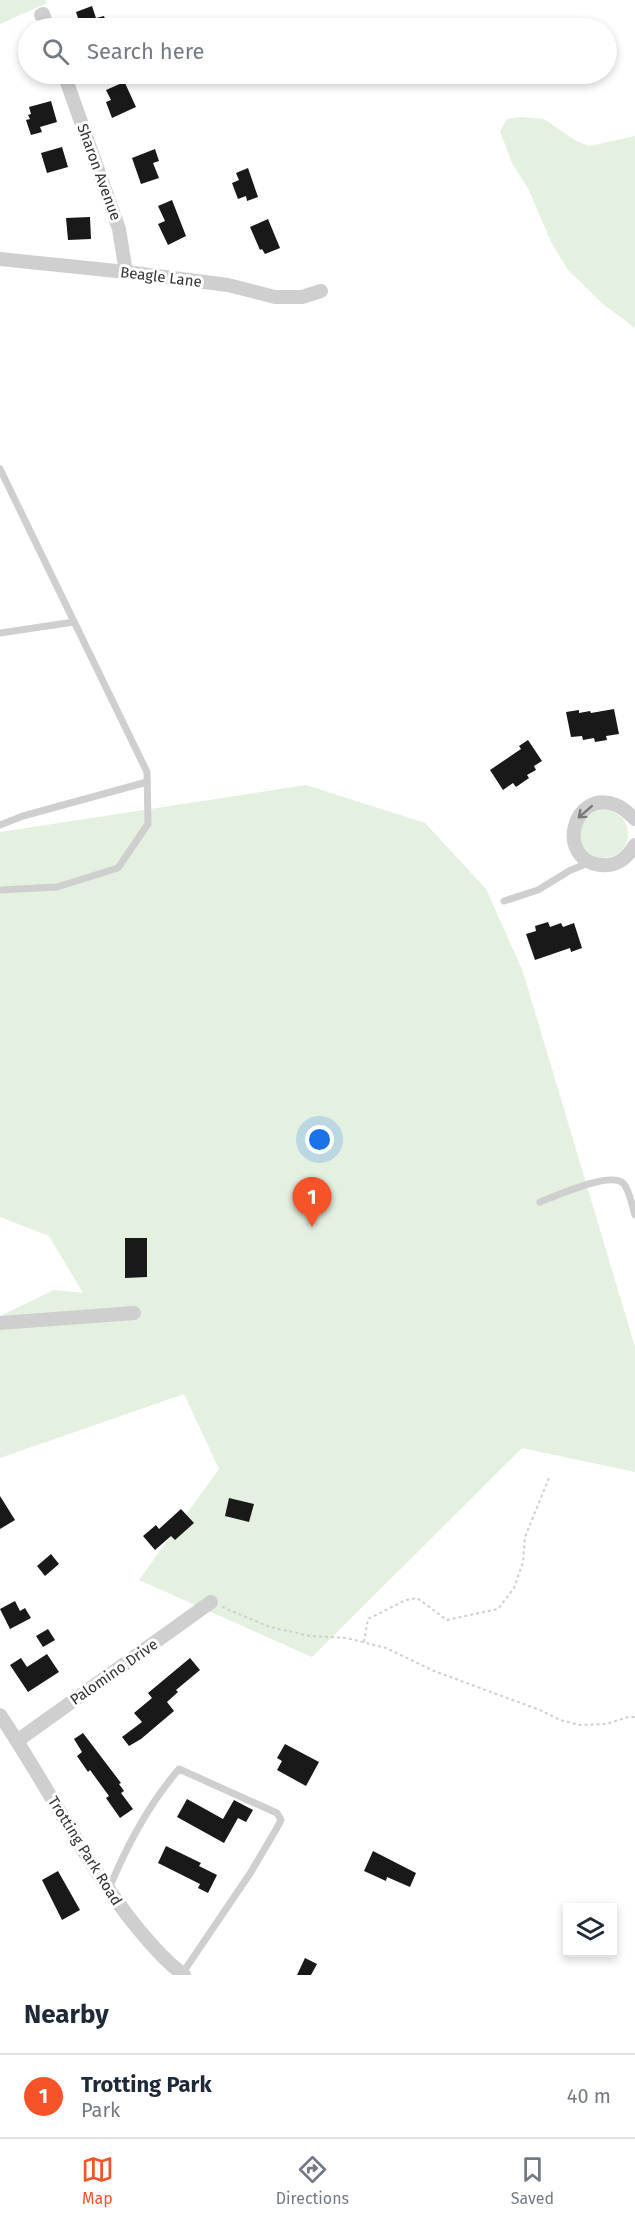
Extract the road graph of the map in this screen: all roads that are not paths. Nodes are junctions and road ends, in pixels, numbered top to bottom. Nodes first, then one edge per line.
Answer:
1 (41, 15) dead end
2 (44, 18) edge
3 (68, 84) edge
4 (0, 259) edge
5 (126, 272) junction
6 (321, 291) dead end
7 (0, 469) edge
8 (74, 622) junction
9 (0, 633) edge
10 (147, 782) junction
11 (635, 819) edge
12 (0, 825) edge
13 (635, 845) edge
14 (590, 862) junction
15 (0, 890) edge
16 (504, 901) dead end
17 (540, 1202) dead end
18 (635, 1215) edge
19 (134, 1313) dead end
20 (0, 1323) edge
21 (212, 1602) road end
22 (0, 1715) edge
23 (17, 1741) junction
24 (109, 1889) junction
25 (183, 1974) edge

1 - 2 street
3 - 5 street, Sharon Avenue
4 - 5 street, Beagle Lane
5 - 6 street, Beagle Lane
7 - 8 lane
8 - 9 lane
8 - 10 lane
10 - 12 lane
10 - 15 lane
11 -> 14 street
13 - 14 street
14 - 16 lane
17 - 18 lane
19 - 20 street
21 - 23 street, Palomino Drive
22 - 23 street, Trotting Park Road
23 - 24 street, Trotting Park Road
24 - 25 street, Trotting Park Road
24 - 25 lane

